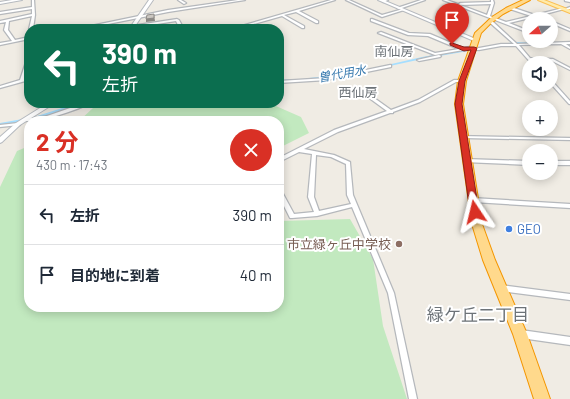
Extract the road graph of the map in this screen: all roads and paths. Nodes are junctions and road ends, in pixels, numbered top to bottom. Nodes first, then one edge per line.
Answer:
1 (20, 0) edge
2 (33, 0) edge
3 (150, 0) edge
4 (180, 0) edge
5 (211, 0) edge
6 (244, 0) edge
7 (334, 0) edge
8 (348, 0) edge
9 (384, 0) edge
10 (424, 0) edge
11 (444, 0) edge
12 (528, 0) edge
13 (540, 0) edge
14 (543, 0) edge
15 (566, 0) edge
16 (418, 1) edge
17 (570, 1) edge
18 (492, 2) edge
19 (0, 3) edge
20 (185, 3) dead end
21 (215, 4) junction
22 (455, 4) junction
23 (33, 8) junction
24 (511, 8) junction
25 (400, 9) junction
26 (568, 10) edge
27 (297, 12) junction
28 (524, 12) edge
29 (557, 12) edge
30 (0, 13) edge
31 (34, 15) junction
32 (283, 16) junction
33 (140, 17) junction
34 (491, 19) junction
35 (522, 19) edge
36 (8, 20) junction
37 (372, 20) dead end
38 (0, 22) edge
39 (317, 22) dead end
40 (155, 23) joint
41 (506, 23) junction
42 (32, 24) edge
43 (103, 24) edge
44 (135, 24) edge
45 (150, 24) edge
46 (179, 24) edge
47 (252, 24) edge
48 (558, 25) edge
49 (303, 27) dead end
50 (522, 29) edge
51 (570, 30) edge
52 (380, 33) dead end
53 (24, 39) edge
54 (14, 41) junction
55 (558, 42) edge
56 (558, 42) edge
57 (570, 43) edge
58 (0, 44) edge
59 (516, 44) junction
60 (522, 44) edge
61 (472, 47) junction
62 (570, 48) edge
63 (527, 56) edge
64 (419, 60) dead end
65 (558, 63) edge
66 (390, 66) dead end
67 (570, 69) edge
68 (24, 74) edge
69 (22, 81) joint
70 (462, 81) junction
71 (284, 82) edge
72 (0, 88) edge
73 (558, 90) edge
74 (362, 91) dead end
75 (564, 96) junction
76 (570, 96) edge
77 (570, 103) edge
78 (44, 108) edge
79 (73, 108) edge
80 (391, 112) junction
81 (31, 116) edge
82 (46, 116) edge
83 (24, 120) edge
84 (18, 124) junction
85 (0, 126) edge
86 (463, 137) junction
87 (570, 139) edge
88 (0, 141) edge
89 (299, 150) junction
90 (314, 153) junction
91 (284, 158) edge
92 (466, 161) junction
93 (522, 163) edge
94 (558, 163) edge
95 (570, 163) edge
96 (473, 200) junction
97 (284, 201) edge
98 (354, 205) junction
99 (570, 206) edge
100 (317, 214) junction
101 (500, 288) junction
102 (570, 297) edge
103 (520, 334) junction
104 (570, 341) edge
105 (413, 399) edge
106 (542, 399) edge

1 - 19 street
2 - 23 street
3 - 33 street
4 - 20 street
5 - 21 street
6 - 21 street
7 - 27 street
8 - 25 street
9 - 25 street
10 - 16 street
11 - 22 street
12 - 24 highway
13 - 26 main road
14 - 26 main road
15 - 17 street
16 - 25 street
18 - 22 street
18 - 34 street
21 - 33 street
22 - 34 street
23 - 30 street
23 - 31 street
24 - 28 street
24 - 34 highway
25 - 61 street
26 - 29 street
27 - 32 street
27 - 39 street
31 - 36 street
31 - 42 street
32 - 47 street
32 - 49 street
33 - 43 street
33 - 44 street
34 - 41 street
34 - 59 street
34 - 61 highway
35 - 41 street
36 - 38 street
36 - 54 street
37 - 61 street
40 - 45 street
40 - 46 street
41 - 50 street
48 - 51 street
52 - 61 street
53 - 54 street
54 - 58 street
55 - 57 street
56 - 62 street
59 - 60 street
59 - 61 street
59 - 63 street
61 - 64 street
61 - 70 highway
65 - 67 street
66 - 71 street
68 - 69 street
69 - 72 street
70 - 80 street
70 - 86 highway
73 - 75 street
74 - 80 street
75 - 76 street
75 - 77 street
78 - 81 street
79 - 82 street
80 - 89 street
83 - 84 street
84 - 85 street
84 - 88 street
86 - 87 street
86 - 92 highway
89 - 90 street
89 - 91 street
90 - 98 street
90 - 100 street
92 - 93 street
92 - 96 highway
94 - 95 street
96 - 99 street
96 - 101 highway
97 - 100 street
98 - 100 street
98 - 105 street
101 - 102 street
101 - 103 highway
103 - 104 street
103 - 106 highway

